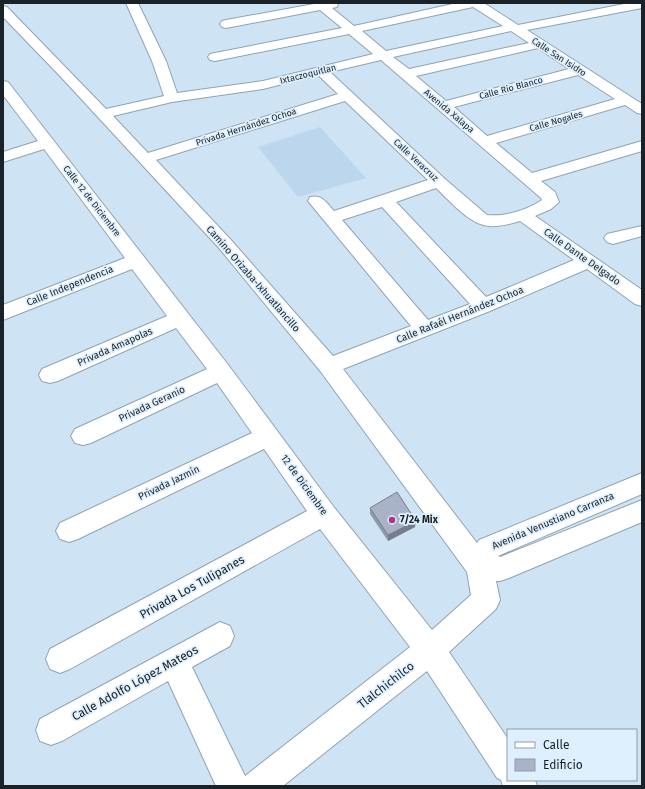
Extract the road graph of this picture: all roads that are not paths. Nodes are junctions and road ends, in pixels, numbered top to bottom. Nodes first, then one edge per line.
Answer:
1 (132, 3) edge
2 (474, 3) edge
3 (326, 4) edge
4 (642, 4) edge
5 (3, 10) edge
6 (226, 24) dead end
7 (514, 28) junction
8 (351, 30) junction
9 (540, 44) junction
10 (384, 55) junction
11 (215, 57) dead end
12 (580, 70) junction
13 (321, 72) junction
14 (406, 74) junction
15 (3, 85) edge
16 (347, 96) junction
17 (172, 98) junction
18 (627, 100) junction
19 (443, 106) junction
20 (642, 110) edge
21 (102, 114) junction
22 (485, 141) junction
23 (48, 144) junction
24 (642, 146) edge
25 (3, 157) edge
26 (144, 159) junction
27 (529, 179) junction
28 (439, 182) junction
29 (316, 201) dead end
30 (386, 201) junction
31 (522, 215) junction
32 (331, 218) junction
33 (642, 231) edge
34 (613, 238) dead end
35 (137, 260) junction
36 (589, 261) junction
37 (642, 299) edge
38 (483, 306) junction
39 (4, 311) edge
40 (180, 318) junction
41 (425, 329) junction
42 (330, 366) junction
43 (221, 372) junction
44 (50, 375) dead end
45 (83, 436) dead end
46 (268, 436) junction
47 (642, 483) edge
48 (642, 511) edge
49 (324, 514) junction
50 (69, 531) dead end
51 (480, 568) junction
52 (220, 636) dead end
53 (430, 650) junction
54 (60, 659) dead end
55 (174, 662) junction
56 (51, 730) dead end
57 (507, 766) edge
58 (233, 786) edge
59 (257, 786) edge

1 - 17 street
2 - 7 street, Calle San Isidro
2 - 8 street
3 - 6 street
3 - 8 street, Avenida Xalapa
4 - 7 street, Ixtaczoquitlan
5 - 21 street, Camino Orizaba-Ixhuatlancillo
7 - 9 street, Calle San Isidro
7 - 10 street, Ixtaczoquitlan
8 - 10 street, Avenida Xalapa
8 - 11 street
9 - 12 street, Calle San Isidro
9 - 14 street
10 - 13 street, Ixtaczoquitlan
10 - 14 street, Avenida Xalapa
12 - 18 street, Calle San Isidro
12 - 19 street, Calle Río Blanco
13 - 16 street, Calle Veracruz
13 - 17 street, Ixtaczoquitlan
14 - 19 street, Avenida Xalapa
15 - 23 street, Calle 12 de Diciembre
16 - 26 street, Privada Hernández Ochoa
16 - 28 street, Calle Veracruz
17 - 21 street, Ixtaczoquitlan
18 - 20 street, Calle San Isidro
18 - 22 street, Calle Nogales
19 - 22 street, Avenida Xalapa
21 - 26 street, Camino Orizaba-Ixhuatlancillo
22 - 27 street, Avenida Xalapa
23 - 25 street
23 - 35 street, Calle 12 de Diciembre
24 - 27 street
26 - 42 street, Camino Orizaba-Ixhuatlancillo
27 - 31 street, Avenida Xalapa
28 - 30 street
28 - 31 street, Calle Veracruz
29 - 32 street
30 - 32 street
30 - 38 street
31 - 36 street, Calle Dante Delgado
32 - 41 street
33 - 34 street
35 - 39 street, Calle Independencia
35 - 40 street, Calle 12 de Diciembre
36 - 37 street, Calle Dante Delgado
36 - 38 street, Calle Rafaél Hernández Ochoa
38 - 41 street, Calle Rafaél Hernández Ochoa
40 - 43 street, 12 de Diciembre
40 - 44 street, Privada Amapolas
41 - 42 street, Calle Rafaél Hernández Ochoa
42 - 51 street, Camino Orizaba-Ixhuatlancillo
43 - 45 street, Privada Geranio
43 - 46 street, 12 de Diciembre
46 - 49 street, 12 de Diciembre
46 - 50 street, Privada Jazmín
47 - 51 street, Avenida Venustiano Carranza
48 - 51 street
49 - 53 street, 12 de Diciembre
49 - 54 street, Privada Los Tulipanes
51 - 53 street, Tlalchichilco
52 - 55 street, Calle Adolfo López Mateos
53 - 57 street, 12 de Diciembre
53 - 59 street, Tlalchichilco
55 - 56 street, Calle Adolfo López Mateos
55 - 58 street

